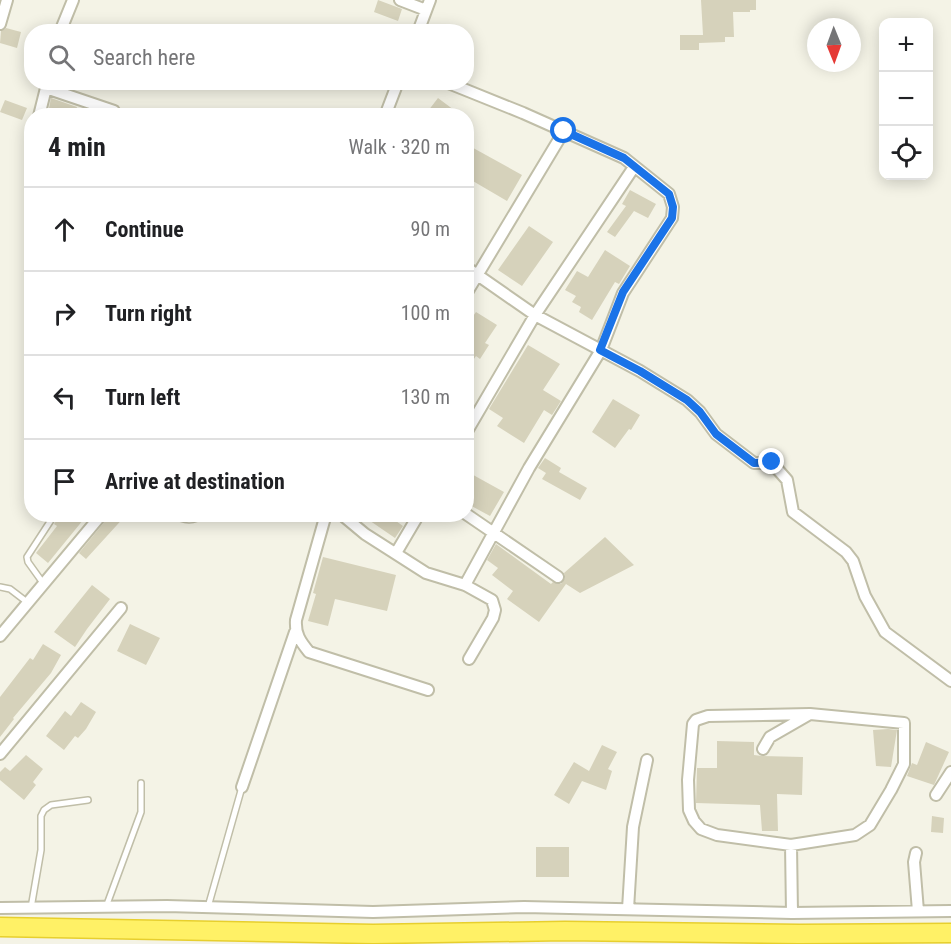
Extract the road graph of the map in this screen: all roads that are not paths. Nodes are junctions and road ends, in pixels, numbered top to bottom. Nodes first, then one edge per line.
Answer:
1 (7, 0) edge
2 (73, 0) edge
3 (400, 0) edge
4 (428, 5) edge
5 (0, 24) edge
6 (63, 24) edge
7 (421, 24) edge
8 (45, 90) edge
9 (59, 90) edge
10 (395, 90) edge
11 (465, 90) edge
12 (41, 108) edge
13 (106, 108) edge
14 (388, 108) edge
15 (564, 131) junction
16 (634, 166) junction
17 (474, 273) edge
18 (477, 275) junction
19 (474, 280) edge
20 (535, 315) junction
21 (600, 350) junction
22 (474, 419) edge
23 (474, 519) edge
24 (49, 522) edge
25 (95, 522) edge
26 (324, 522) edge
27 (351, 522) edge
28 (414, 522) edge
29 (494, 532) junction
30 (396, 554) junction
31 (558, 577) dead end
32 (43, 583) junction
33 (465, 585) junction
34 (0, 587) edge
35 (27, 602) junction
36 (121, 608) dead end
37 (295, 632) junction
38 (0, 636) edge
39 (469, 659) dead end
40 (951, 681) edge
41 (428, 690) dead end
42 (810, 714) junction
43 (763, 749) dead end
44 (0, 754) edge
45 (647, 760) dead end
46 (951, 772) edge
47 (141, 783) dead end
48 (242, 787) joint
49 (936, 795) dead end
50 (88, 800) dead end
51 (791, 845) junction
52 (916, 853) dead end
53 (106, 907) junction
54 (208, 907) junction
55 (0, 908) edge
56 (31, 908) junction
57 (628, 909) junction
58 (918, 911) junction
59 (951, 911) edge
60 (792, 913) junction
61 (0, 927) edge
62 (951, 933) edge

1 - 5 street
2 - 6 street
3 - 4 street
4 - 7 street
8 - 12 street
9 - 13 street
10 - 14 street
11 - 15 street
15 - 16 street
15 - 18 street
16 - 20 street
16 - 21 street
17 - 18 street
18 - 19 street
18 - 20 street
20 - 21 street
20 - 22 street
21 - 29 street
21 - 40 street
23 - 29 street
24 - 32 lane
25 - 32 street
26 - 37 street
27 - 30 street
28 - 30 street
29 - 31 street
29 - 33 street
30 - 33 street
32 - 35 street
33 - 39 street
34 - 35 lane
35 - 38 street
36 - 44 street
37 - 41 street
37 - 48 street
42 - 43 street
42 - 51 street
42 - 51 street
45 - 57 street
46 - 49 street
47 - 53 lane
48 - 54 lane
50 - 56 lane
51 - 60 street
52 - 58 street
53 - 54 street
53 - 56 street
54 - 57 street
55 - 56 street
57 - 60 street
58 - 59 street
58 - 60 street
61 - 62 highway

